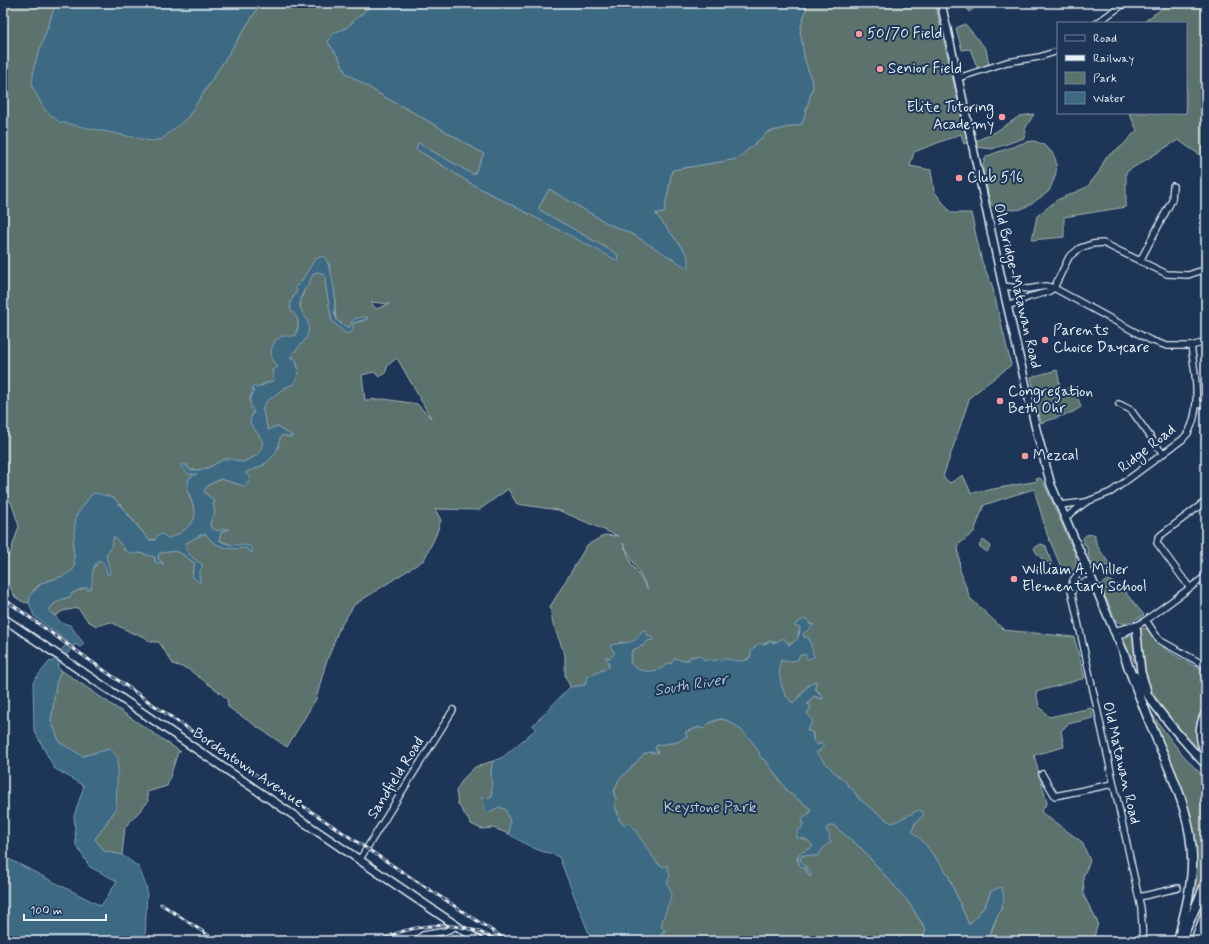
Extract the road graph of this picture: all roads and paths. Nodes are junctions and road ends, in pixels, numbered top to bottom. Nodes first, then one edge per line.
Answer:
1 (941, 3) edge
2 (1125, 3) edge
3 (1098, 22) edge
4 (1057, 51) edge
5 (958, 78) junction
6 (1173, 186) dead end
7 (1140, 261) junction
8 (1206, 269) edge
9 (1003, 286) junction
10 (1054, 288) junction
11 (1028, 289) junction
12 (1029, 297) junction
13 (1008, 306) junction
14 (1206, 342) edge
15 (1191, 346) junction
16 (1119, 404) dead end
17 (1196, 404) junction
18 (1206, 405) edge
19 (1163, 454) junction
20 (1206, 501) edge
21 (1086, 502) junction
22 (1060, 505) junction
23 (1065, 518) junction
24 (1087, 569) junction
25 (1206, 576) edge
26 (1092, 580) junction
27 (1190, 588) junction
28 (1071, 590) junction
29 (3, 618) edge
30 (1146, 620) junction
31 (1136, 626) junction
32 (1113, 631) junction
33 (1116, 638) junction
34 (1124, 654) junction
35 (1206, 666) edge
36 (1148, 695) junction
37 (453, 710) dead end
38 (1206, 713) edge
39 (1206, 755) edge
40 (1206, 765) edge
41 (1042, 774) dead end
42 (1113, 784) junction
43 (360, 859) junction
44 (1206, 883) edge
45 (1178, 888) dead end
46 (1139, 897) junction
47 (1206, 913) edge
48 (457, 926) junction
49 (1206, 935) edge
50 (477, 940) edge
51 (415, 941) edge
52 (1143, 941) edge
53 (1180, 941) edge
54 (1195, 941) edge
55 (1203, 941) edge

1 - 5 main road, Old Bridge-Matawan Road
2 - 3 street
4 - 5 street
5 - 9 main road, Old Bridge-Matawan Road
6 - 7 street
7 - 8 street
7 - 10 street
9 - 11 street
9 - 13 main road, Old Bridge-Matawan Road
10 - 11 street
10 - 12 street
10 - 15 street
11 - 12 street
12 - 13 street
13 - 22 main road, Old Bridge-Matawan Road
14 - 15 street
15 - 17 street, Ridge Road
16 - 19 street
17 - 18 street
17 - 19 street, Ridge Road
19 - 21 street, Ridge Road
20 - 27 street
21 - 22 street, Ridge Road
21 - 23 street, Ridge Road
22 - 23 main road, Old Bridge-Matawan Road
23 - 24 main road, Old Bridge-Matawan Road
24 - 26 main road, Old Bridge-Matawan Road
24 - 28 street
25 - 27 street
26 - 28 street
26 - 32 main road, Old Bridge-Matawan Road
27 - 30 street
28 - 42 street, Old Matawan Road
29 - 43 main road, Bordentown Avenue
30 - 31 street
30 - 35 street
31 - 32 street
31 - 33 street
31 - 36 main road
32 - 33 main road, Old Bridge-Matawan Road
33 - 34 main road, Old Bridge-Matawan Road
34 - 36 main road, Old Bridge-Matawan Road
34 - 53 highway
36 - 40 main road, Old Bridge-Matawan Road
37 - 43 street, Sandfield Road
38 - 39 highway
41 - 42 street
42 - 46 street, Old Matawan Road
43 - 48 main road, Bordentown Avenue
44 - 53 highway
45 - 46 street
46 - 52 street, Old Matawan Road
47 - 54 highway
48 - 50 main road, Bordentown Avenue
48 - 51 street
49 - 55 highway

